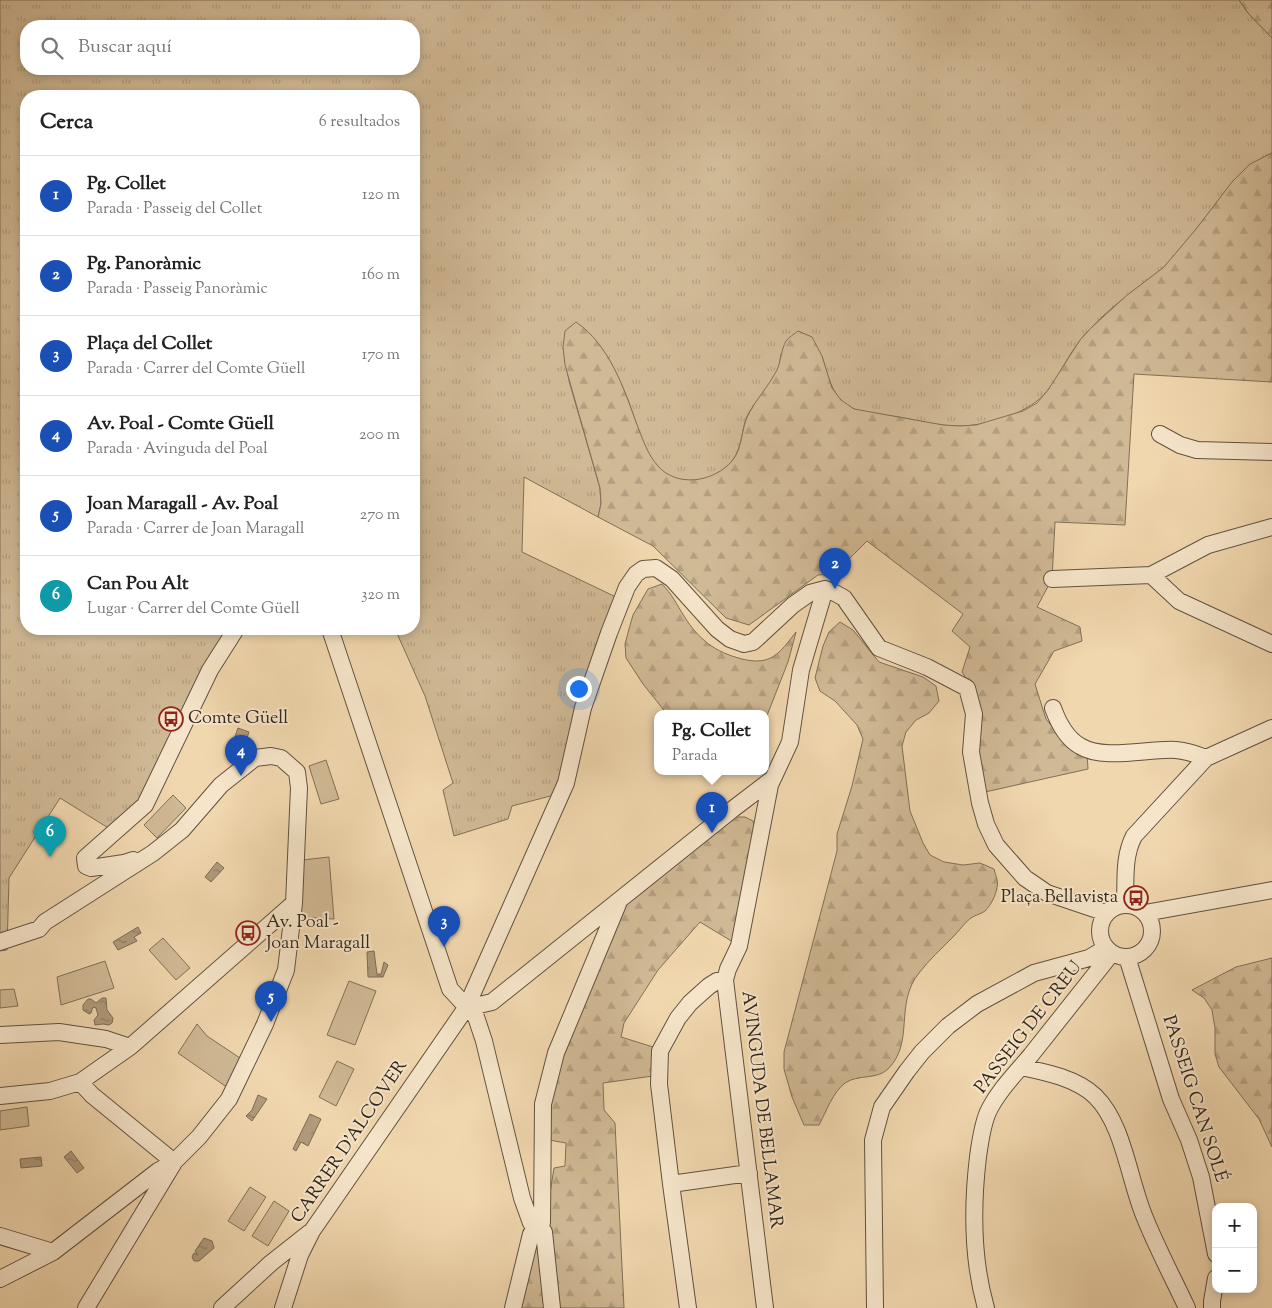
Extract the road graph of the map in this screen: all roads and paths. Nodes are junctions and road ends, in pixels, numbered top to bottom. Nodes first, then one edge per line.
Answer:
1 (1160, 434) dead end
2 (1272, 452) edge
3 (1272, 527) edge
4 (1150, 575) junction
5 (1052, 579) dead end
6 (825, 589) junction
7 (232, 635) edge
8 (332, 635) edge
9 (1272, 644) edge
10 (1053, 708) dead end
11 (1272, 728) edge
12 (1206, 758) junction
13 (772, 780) junction
14 (733, 809) junction
15 (761, 831) junction
16 (153, 853) junction
17 (1272, 890) edge
18 (294, 903) junction
19 (1126, 904) junction
20 (1106, 913) junction
21 (1145, 913) junction
22 (600, 925) junction
23 (0, 942) edge
24 (1115, 953) junction
25 (725, 987) junction
26 (466, 1008) junction
27 (0, 1035) edge
28 (130, 1047) junction
29 (1021, 1067) junction
30 (80, 1082) junction
31 (0, 1096) edge
32 (174, 1162) junction
33 (749, 1173) junction
34 (671, 1184) junction
35 (537, 1228) junction
36 (312, 1231) junction
37 (0, 1236) edge
38 (1215, 1248) edge
39 (53, 1252) junction
40 (0, 1279) edge
41 (1213, 1293) edge
42 (86, 1308) edge
43 (222, 1308) edge
44 (283, 1308) edge
45 (513, 1308) edge
46 (552, 1308) edge
47 (688, 1308) edge
48 (765, 1308) edge
49 (875, 1308) edge
50 (986, 1308) edge
51 (1187, 1308) edge
52 (1212, 1308) edge

1 - 2 street
3 - 4 street
4 - 5 street
4 - 9 street
6 - 13 street, AVINGUDA DE BELLAMAR
6 - 20 street
6 - 26 street, CARRER D'ALCOVER
7 - 16 street
8 - 26 street
10 - 12 street
11 - 12 street
12 - 19 street
13 - 14 street
13 - 15 street, AVINGUDA DE BELLAMAR
14 - 15 street
14 - 22 street
15 - 25 street, AVINGUDA DE BELLAMAR
16 - 18 street
16 - 23 street
17 - 21 street
18 - 28 street
18 - 32 street
19 - 20 street
19 - 21 street
20 - 24 street
21 - 24 street
22 - 26 street
22 - 35 street
24 - 29 street, PASSEIG DE CREU
24 - 38 street, PASSEIG CAN SOLÉ
24 - 49 street
25 - 33 street, AVINGUDA DE BELLAMAR
25 - 34 street
26 - 35 street
26 - 36 street, CARRER D'ALCOVER
27 - 28 street
28 - 30 street
29 - 50 street, PASSEIG DE CREU
29 - 51 street
30 - 31 street
30 - 32 street
32 - 39 street
32 - 42 street
33 - 34 street
33 - 48 street, AVINGUDA DE BELLAMAR
34 - 47 street
35 - 45 street
35 - 46 street
36 - 43 street
36 - 44 street, CARRER D'ALCOVER
37 - 39 street
39 - 40 street
41 - 52 street

